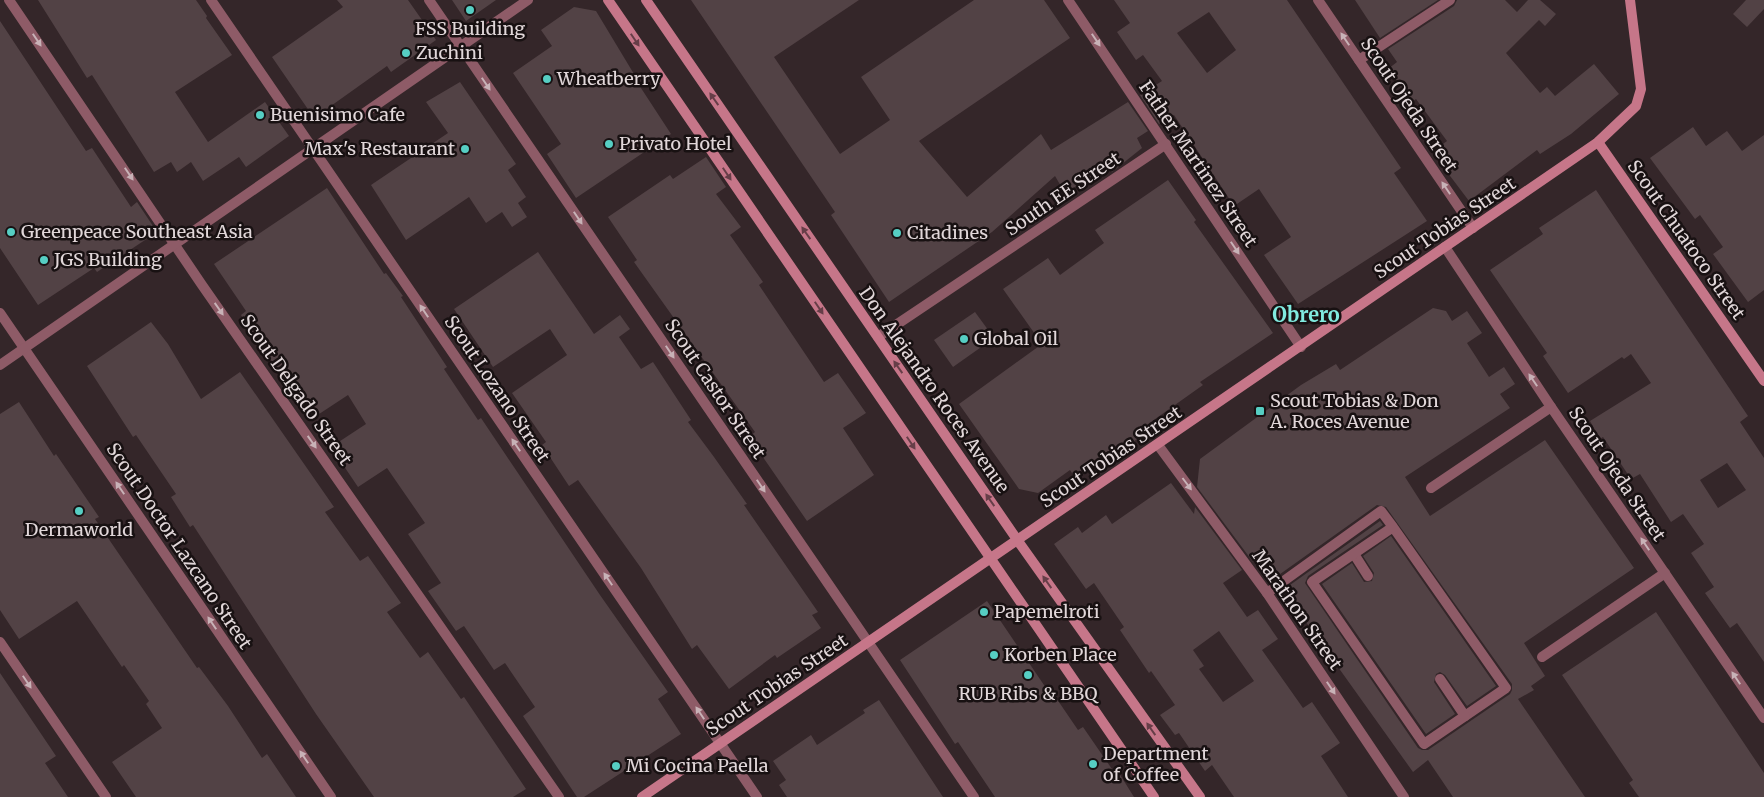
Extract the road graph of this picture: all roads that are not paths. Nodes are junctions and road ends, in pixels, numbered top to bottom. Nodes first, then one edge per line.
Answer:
1 (9, 0) edge
2 (211, 0) edge
3 (429, 0) edge
4 (528, 0) edge
5 (608, 0) edge
6 (646, 0) edge
7 (1068, 0) edge
8 (1318, 0) edge
9 (1450, 0) edge
10 (1630, 0) edge
11 (462, 47) junction
12 (1359, 60) junction
13 (1598, 142) junction
14 (1166, 144) junction
15 (313, 150) junction
16 (1473, 228) junction
17 (176, 244) junction
18 (1445, 247) junction
19 (0, 313) edge
20 (878, 337) junction
21 (1301, 347) junction
22 (24, 348) junction
23 (0, 365) edge
24 (1764, 381) edge
25 (1551, 407) junction
26 (1158, 445) junction
27 (1431, 488) dead end
28 (1393, 527) junction
29 (1018, 541) junction
30 (1354, 554) junction
31 (991, 559) junction
32 (1664, 572) junction
33 (1368, 576) dead end
34 (1268, 593) junction
35 (0, 642) edge
36 (868, 642) junction
37 (1542, 657) dead end
38 (1440, 679) dead end
39 (1466, 716) junction
40 (1764, 718) edge
41 (720, 743) junction
42 (106, 797) edge
43 (331, 797) edge
44 (559, 797) edge
45 (642, 797) edge
46 (757, 797) edge
47 (974, 797) edge
48 (1154, 797) edge
49 (1200, 797) edge
50 (1404, 797) edge

1 -> 17 street, Scout Delgado Street
2 - 15 street, Scout Lozano Street
3 - 11 street, Scout Castor Street
4 - 11 street
5 -> 31 main road
20 -> 6 main road, Don Alejandro Roces Avenue
7 -> 14 street, Father Martinez Street
12 -> 8 street, Scout Ojeda Street
9 - 12 street
10 - 13 main road, Scout Tobias Street
11 - 15 street
11 -> 36 street, Scout Castor Street
16 -> 12 street, Scout Ojeda Street
13 - 16 main road, Scout Tobias Street
13 - 24 main road, Scout Chuatoco Street
14 - 20 street, South EE Street
14 -> 21 street, Father Martinez Street
15 - 17 street
41 -> 15 street, Scout Lozano Street
16 - 18 main road, Scout Tobias Street
17 - 22 street
17 -> 44 street, Scout Delgado Street
18 - 21 main road, Scout Tobias Street
25 -> 18 street, Scout Ojeda Street
19 - 22 street, Scout Doctor Lazcano Street
29 -> 20 main road, Don Alejandro Roces Avenue
21 - 26 main road, Scout Tobias Street
22 - 23 street
43 -> 22 street, Scout Doctor Lazcano Street
25 - 27 street
32 -> 25 street, Scout Ojeda Street
26 - 29 main road, Scout Tobias Street
26 -> 34 street, Marathon Street
28 - 30 street
28 - 34 street
28 - 39 street
29 - 31 main road, Scout Tobias Street
49 -> 29 main road, Don Alejandro Roces Avenue
30 - 33 street
30 - 39 street
31 - 36 main road, Scout Tobias Street
31 - 48 main road
32 - 37 street
40 -> 32 street, Scout Ojeda Street
34 -> 50 street, Marathon Street
35 -> 42 street
36 - 41 main road, Scout Tobias Street
36 - 47 street, Scout Castor Street
38 - 39 street
41 - 45 main road, Scout Tobias Street
41 - 46 street, Scout Lozano Street

